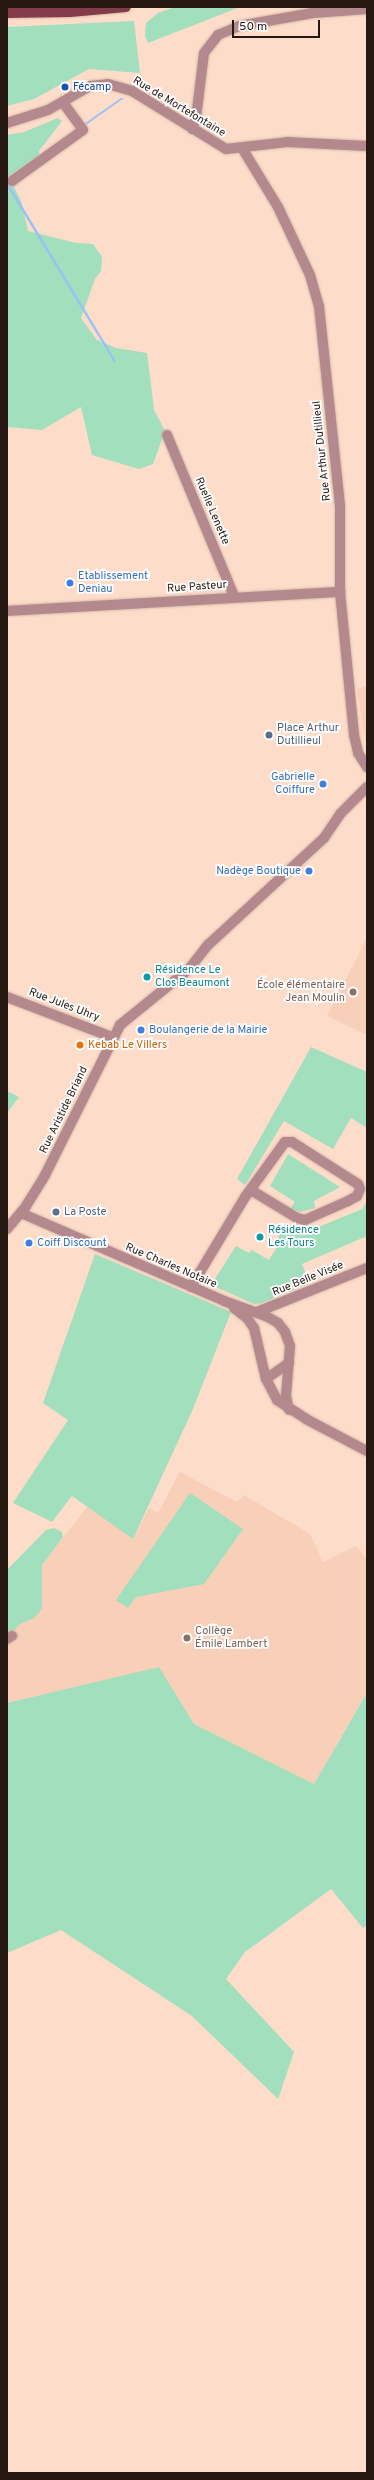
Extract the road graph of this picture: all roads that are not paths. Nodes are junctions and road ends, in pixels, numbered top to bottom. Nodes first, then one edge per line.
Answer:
1 (126, 7) edge
2 (367, 9) edge
3 (7, 13) edge
4 (62, 102) junction
5 (7, 123) edge
6 (192, 129) junction
7 (367, 146) edge
8 (242, 148) junction
9 (12, 181) dead end
10 (167, 434) dead end
11 (340, 592) junction
12 (234, 596) junction
13 (7, 611) edge
14 (367, 767) edge
15 (367, 787) edge
16 (7, 997) edge
17 (112, 1038) junction
18 (251, 1190) junction
19 (21, 1213) junction
20 (7, 1229) edge
21 (367, 1268) edge
22 (191, 1288) junction
23 (224, 1301) junction
24 (257, 1312) junction
25 (289, 1363) junction
26 (266, 1379) junction
27 (289, 1410) junction
28 (367, 1451) edge

1 - 3 main road
2 - 6 street
4 - 5 street
4 - 6 street, Rue de Mortefontaine
4 - 9 street
6 - 8 street, Rue de Mortefontaine
7 - 8 street, Rue de Mortefontaine
8 - 11 street, Rue Arthur Dutillieul
10 - 12 street, Ruelle Lenette
11 - 12 street, Rue Pasteur
11 - 14 street, Rue Arthur Dutillieul
12 - 13 street, Rue Pasteur
15 - 17 street, Rue Aristide Briand
16 - 17 street, Rue Jules Uhry
17 - 19 street, Rue Aristide Briand
18 - 18 street
18 - 22 street
19 - 20 street, Rue Aristide Briand
19 - 22 street, Rue Charles Notaire
21 - 24 street, Rue Belle Visée
22 - 23 street, Rue Charles Notaire
23 - 24 street, Rue Charles Notaire
23 - 26 street, Rue Charles Notaire
24 - 25 street, Rue Charles Notaire
25 - 26 street
25 - 27 street, Rue Charles Notaire
26 - 27 street, Rue Charles Notaire
27 - 28 street, Rue Charles Notaire

